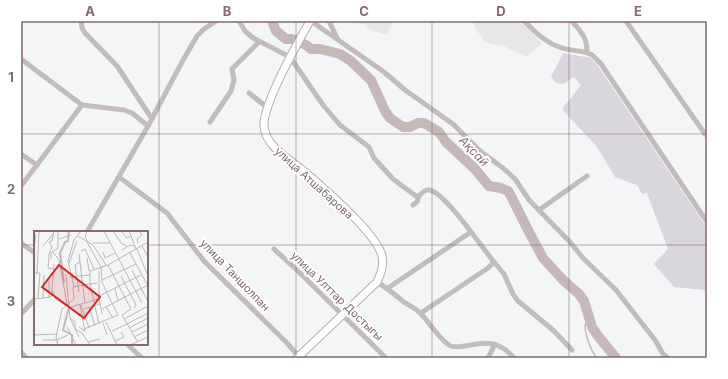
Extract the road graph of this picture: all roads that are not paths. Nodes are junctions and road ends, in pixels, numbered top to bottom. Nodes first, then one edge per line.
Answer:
1 (81, 21) edge
2 (216, 21) edge
3 (239, 21) edge
4 (310, 21) edge
5 (329, 21) edge
6 (524, 21) edge
7 (572, 21) edge
8 (626, 21) edge
9 (337, 39) junction
10 (259, 42) junction
11 (587, 52) junction
12 (290, 57) junction
13 (21, 59) edge
14 (249, 92) dead end
15 (82, 105) junction
16 (268, 108) junction
17 (152, 119) junction
18 (210, 122) dead end
19 (148, 126) junction
20 (705, 134) dead end
21 (21, 154) edge
22 (37, 165) junction
23 (587, 176) dead end
24 (119, 177) junction
25 (21, 186) edge
26 (419, 196) junction
27 (413, 205) dead end
28 (538, 210) junction
29 (707, 222) edge
30 (87, 231) edge
31 (470, 232) junction
32 (21, 243) edge
33 (274, 249) dead end
34 (34, 252) edge
35 (494, 262) junction
36 (377, 282) junction
37 (388, 288) junction
38 (34, 300) edge
39 (421, 313) junction
40 (21, 314) edge
41 (342, 315) junction
42 (496, 344) junction
43 (128, 345) edge
44 (572, 350) dead end
45 (21, 352) edge
46 (298, 357) edge
47 (26, 358) edge
48 (142, 358) edge
49 (386, 358) edge
50 (488, 358) edge
51 (514, 358) edge
52 (668, 358) edge

1 - 17 street
2 - 17 street
3 - 10 street
4 - 9 street
4 - 12 main road, улица Атшабарова
5 - 9 street
6 - 11 street
7 - 11 street
8 - 20 street
9 - 28 street
10 - 12 street
10 - 18 street
11 - 29 street
12 - 16 main road, улица Атшабарова
12 - 26 street
13 - 15 street
14 - 16 street
15 - 19 street
15 - 22 street
16 - 36 main road, улица Атшабарова
17 - 19 street
19 - 24 street
21 - 22 street
22 - 25 street
23 - 28 street
24 - 30 street
24 - 46 street, улица Таншолпан
26 - 27 street
26 - 31 street
28 - 52 street
31 - 35 street
31 - 37 street
32 - 34 street
33 - 41 street, улица Улттар Достыгы
35 - 39 street
35 - 44 street
36 - 37 street
36 - 41 main road
37 - 39 street
38 - 40 street
39 - 42 street
41 - 46 main road
41 - 49 street, улица Улттар Достыгы
42 - 50 street
42 - 51 street
43 - 48 street
45 - 47 street

